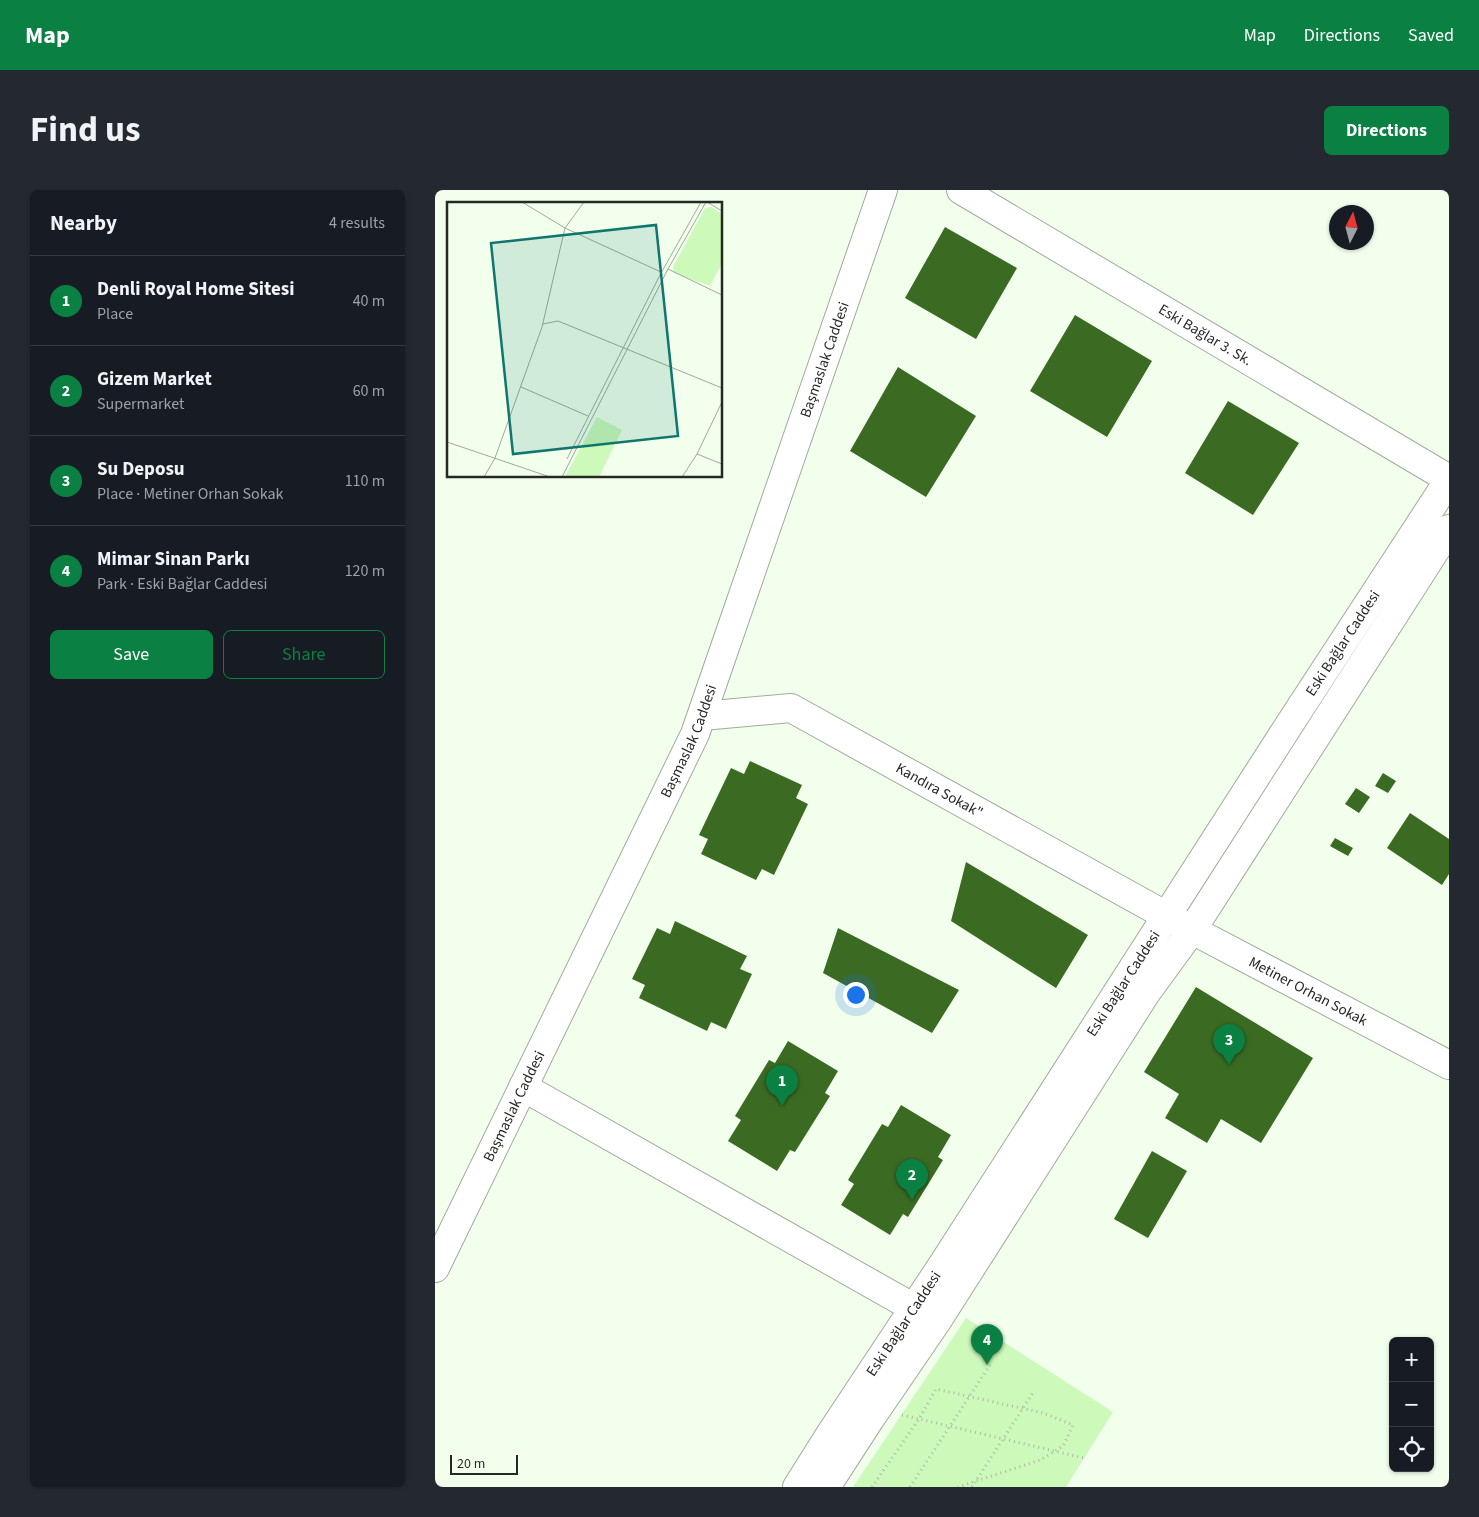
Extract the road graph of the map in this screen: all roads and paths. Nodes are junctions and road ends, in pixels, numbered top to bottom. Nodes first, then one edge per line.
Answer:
1 (883, 190) edge
2 (961, 190) edge
3 (1449, 479) edge
4 (1449, 529) edge
5 (702, 716) junction
6 (1167, 916) junction
7 (1192, 930) junction
8 (1449, 1065) edge
9 (523, 1087) junction
10 (435, 1268) edge
11 (914, 1308) junction
12 (990, 1365) dead end
13 (1034, 1391) dead end
14 (969, 1397) junction
15 (1023, 1408) junction
16 (901, 1415) dead end
17 (919, 1419) junction
18 (950, 1426) junction
19 (1003, 1439) junction
20 (1055, 1451) junction
21 (1084, 1458) dead end
22 (976, 1481) junction
23 (797, 1487) edge
24 (826, 1487) edge
25 (872, 1487) edge
26 (910, 1487) edge
27 (959, 1487) edge
28 (972, 1487) edge

1 - 5 street, Başmaslak Caddesi
2 - 3 street, Eski Bağlar 3. Sk.
3 - 6 street, Eski Bağlar Caddesi
4 - 7 street, Eski Bağlar Caddesi
5 - 6 street, Kandıra Sokak"
5 - 9 street, Başmaslak Caddesi
6 - 7 street, Metiner Orhan Sokak
6 - 11 street, Eski Bağlar Caddesi
7 - 8 street, Metiner Orhan Sokak
7 - 24 street, Eski Bağlar Caddesi
9 - 10 street, Başmaslak Caddesi
9 - 11 street
11 - 23 street, Eski Bağlar Caddesi
12 - 14 path
13 - 15 path
14 - 15 path
14 - 17 path
14 - 18 path
15 - 19 path
15 - 20 path
16 - 17 path
17 - 18 path
17 - 25 path
18 - 19 path
18 - 26 path
19 - 20 path
19 - 22 path
20 - 21 path
20 - 22 path
22 - 27 path
22 - 28 path

